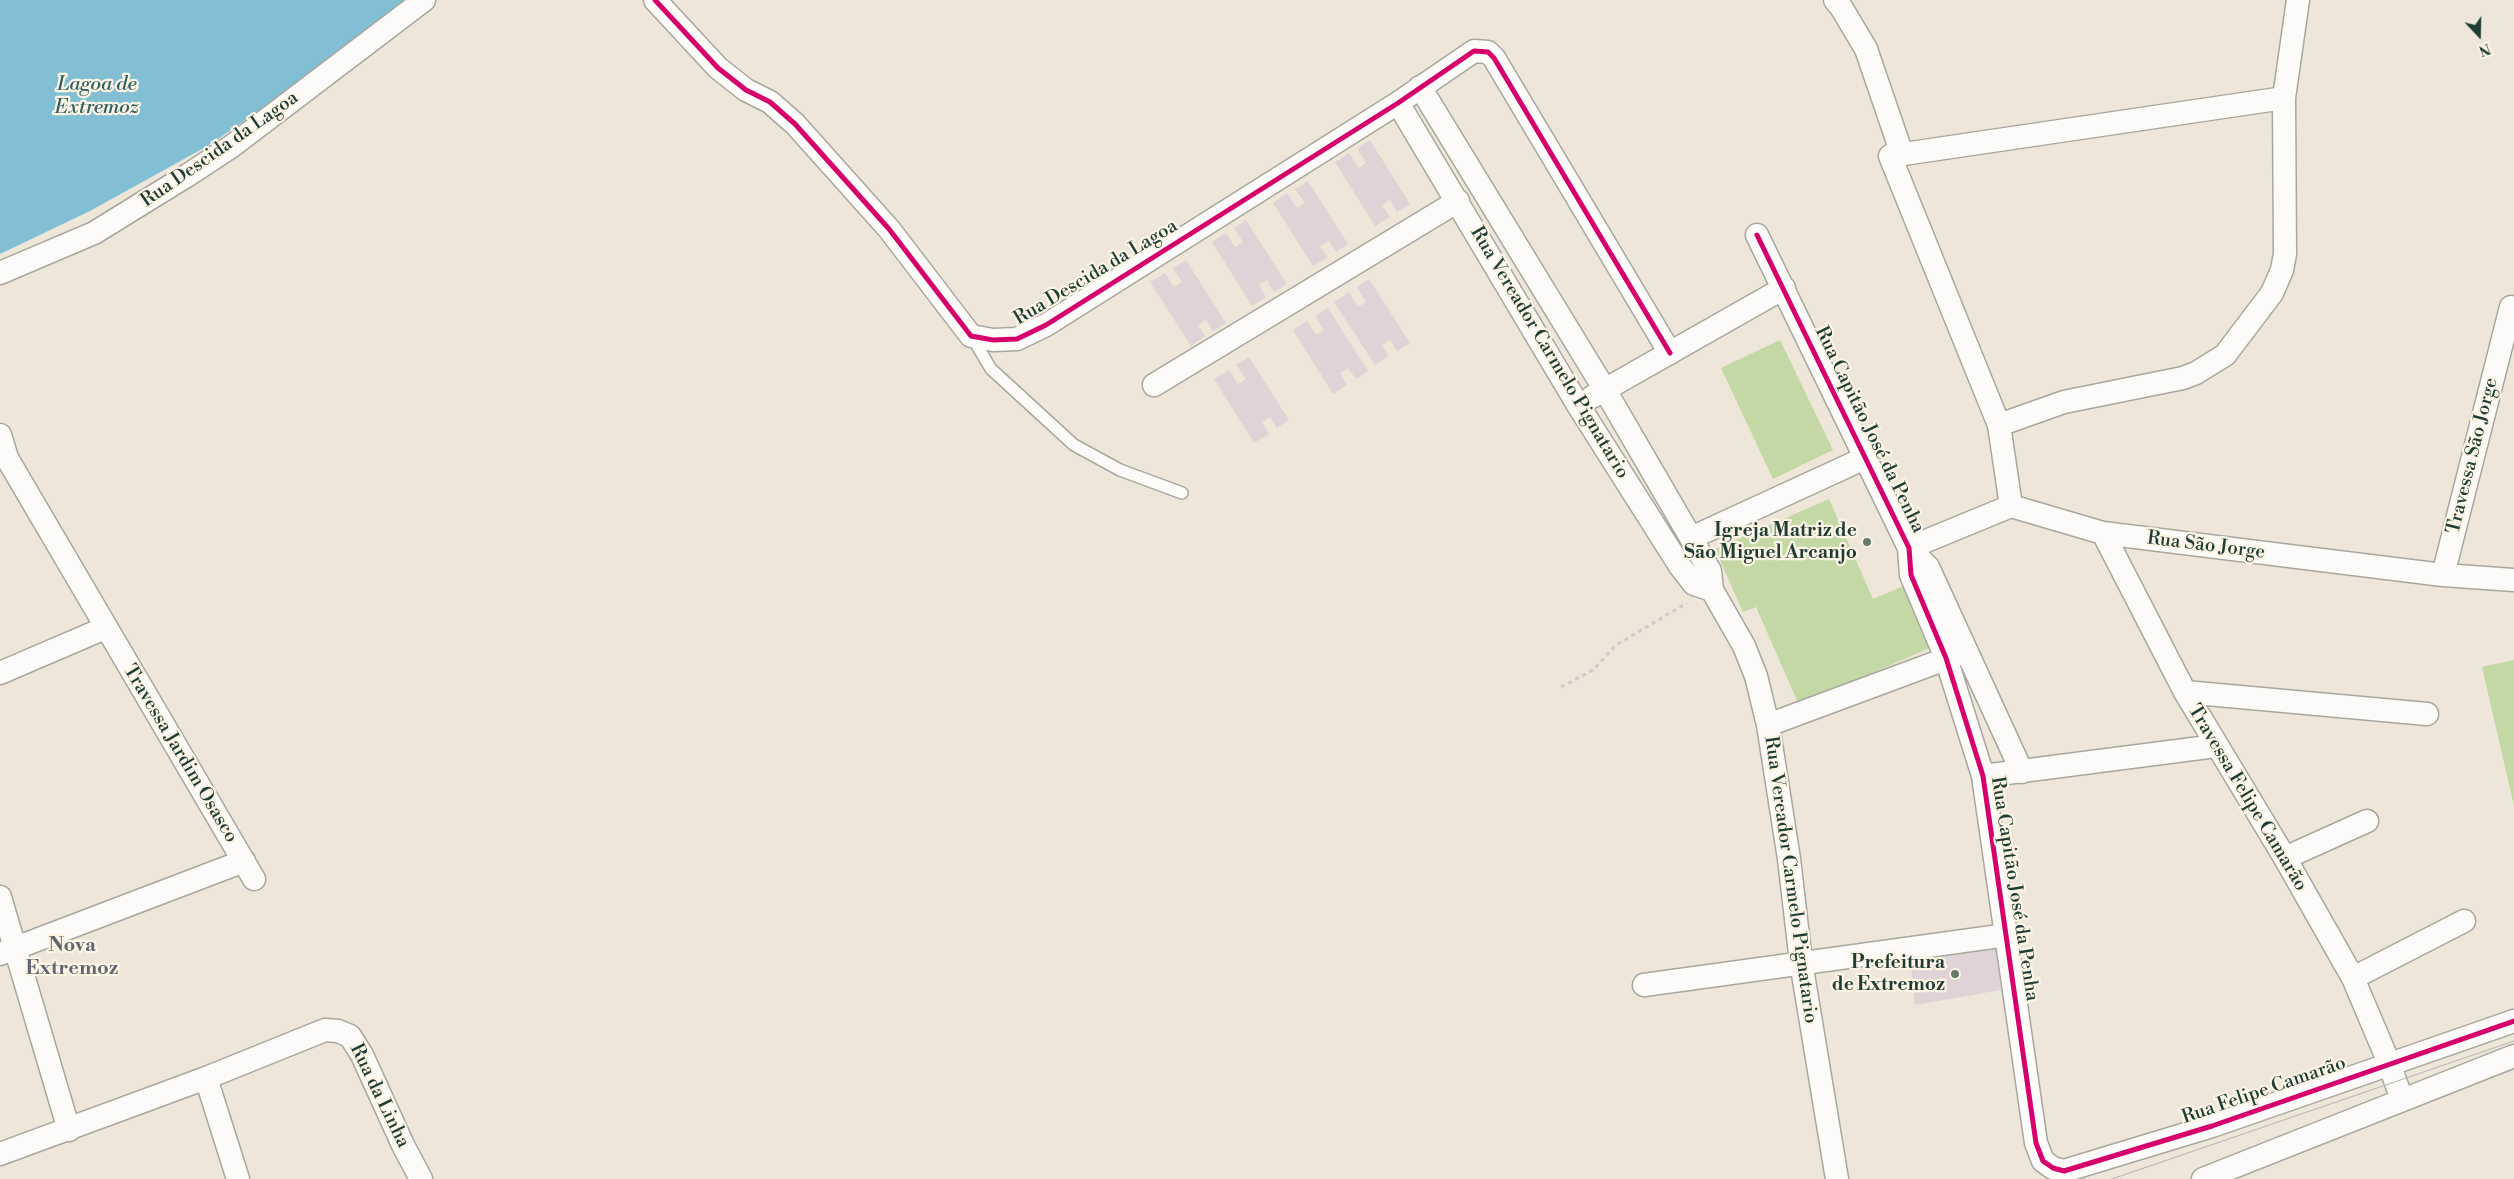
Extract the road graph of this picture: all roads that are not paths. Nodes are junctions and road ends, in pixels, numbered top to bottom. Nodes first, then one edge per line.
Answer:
1 (424, 0) edge
2 (655, 0) edge
3 (1834, 0) edge
4 (2298, 0) edge
5 (1420, 87) junction
6 (2284, 98) junction
7 (1398, 103) junction
8 (1902, 154) junction
9 (1458, 201) junction
10 (1757, 235) dead end
11 (0, 273) edge
12 (1784, 288) junction
13 (2511, 307) dead end
14 (971, 336) junction
15 (1670, 353) junction
16 (1154, 385) dead end
17 (1605, 390) junction
18 (1578, 405) junction
19 (1998, 424) junction
20 (0, 434) edge
21 (1864, 458) junction
22 (1182, 493) dead end
23 (2011, 506) junction
24 (2103, 533) junction
25 (1691, 538) junction
26 (1909, 548) junction
27 (2443, 575) junction
28 (2514, 580) edge
29 (1712, 590) junction
30 (105, 628) junction
31 (1956, 655) junction
32 (0, 673) edge
33 (2184, 692) junction
34 (2427, 714) dead end
35 (1768, 725) junction
36 (2216, 746) junction
37 (2022, 772) junction
38 (1983, 776) junction
39 (2367, 821) dead end
40 (2285, 858) junction
41 (0, 897) edge
42 (2464, 921) dead end
43 (2007, 935) junction
44 (7, 951) edge
45 (1801, 962) junction
46 (2352, 978) junction
47 (1644, 985) dead end
48 (2514, 1021) edge
49 (2514, 1056) edge
50 (2389, 1063) junction
51 (206, 1078) junction
52 (2402, 1100) junction
53 (69, 1130) junction
54 (2036, 1143) joint
55 (0, 1154) edge
56 (238, 1179) edge
57 (421, 1179) edge
58 (1837, 1179) edge
59 (2203, 1179) edge

1 - 11 street, Rua Descida da Lagoa
2 - 14 street
3 - 8 street
4 - 6 street
5 - 7 street, Rua Descida da Lagoa
5 - 15 street, Rua Descida da Lagoa
5 - 17 street, Rua Vereador Carmelo Pignatario
6 - 8 street
6 - 19 street
7 - 9 street, Rua Vereador Carmelo Pignatario
7 - 14 street, Rua Descida da Lagoa
8 - 19 street
9 - 16 street
9 - 18 street, Rua Vereador Carmelo Pignatario
10 - 12 street, Rua Capitão José da Penha
12 - 15 street
12 - 21 street, Rua Capitão José da Penha
13 - 27 street, Travessa São Jorge
14 - 22 lane
15 - 17 street
17 - 18 street
17 - 25 street, Rua Vereador Carmelo Pignatario
18 - 29 street, Rua Vereador Carmelo Pignatario
19 - 23 street
20 - 30 street, Travessa Jardim Osasco
21 - 25 street
21 - 26 street, Rua Capitão José da Penha
23 - 24 street, Rua São Jorge
23 - 26 street
24 - 27 street, Rua São Jorge
24 - 33 street, Travessa Felipe Camarão
25 - 29 street, Rua Vereador Carmelo Pignatario
26 - 31 street, Rua Capitão José da Penha
27 - 28 street, Rua São Jorge
29 - 35 street, Rua Vereador Carmelo Pignatario
30 - 32 street
30 - 44 street, Travessa Jardim Osasco
31 - 35 street
31 - 37 street, Rua Capitão José da Penha
31 - 38 street, Rua Capitão José da Penha
33 - 34 street
33 - 36 street, Travessa Felipe Camarão
35 - 45 street, Rua Vereador Carmelo Pignatario
36 - 37 street
36 - 40 street, Travessa Felipe Camarão
37 - 38 street
38 - 43 street, Rua Capitão José da Penha
39 - 40 street
40 - 46 street, Travessa Felipe Camarão
41 - 44 street
42 - 46 street
43 - 45 street
43 - 54 street, Rua Capitão José da Penha
44 - 53 street
45 - 47 street
45 - 58 street, Rua Vereador Carmelo Pignatario
46 - 50 street, Travessa Felipe Camarão
48 - 50 street, Rua Felipe Camarão
49 - 52 street
50 - 52 street, Travessa Felipe Camarão
50 - 54 street, Rua Felipe Camarão
51 - 53 street
51 - 56 street
51 - 57 street, Rua da Linha
52 - 59 street
53 - 55 street

